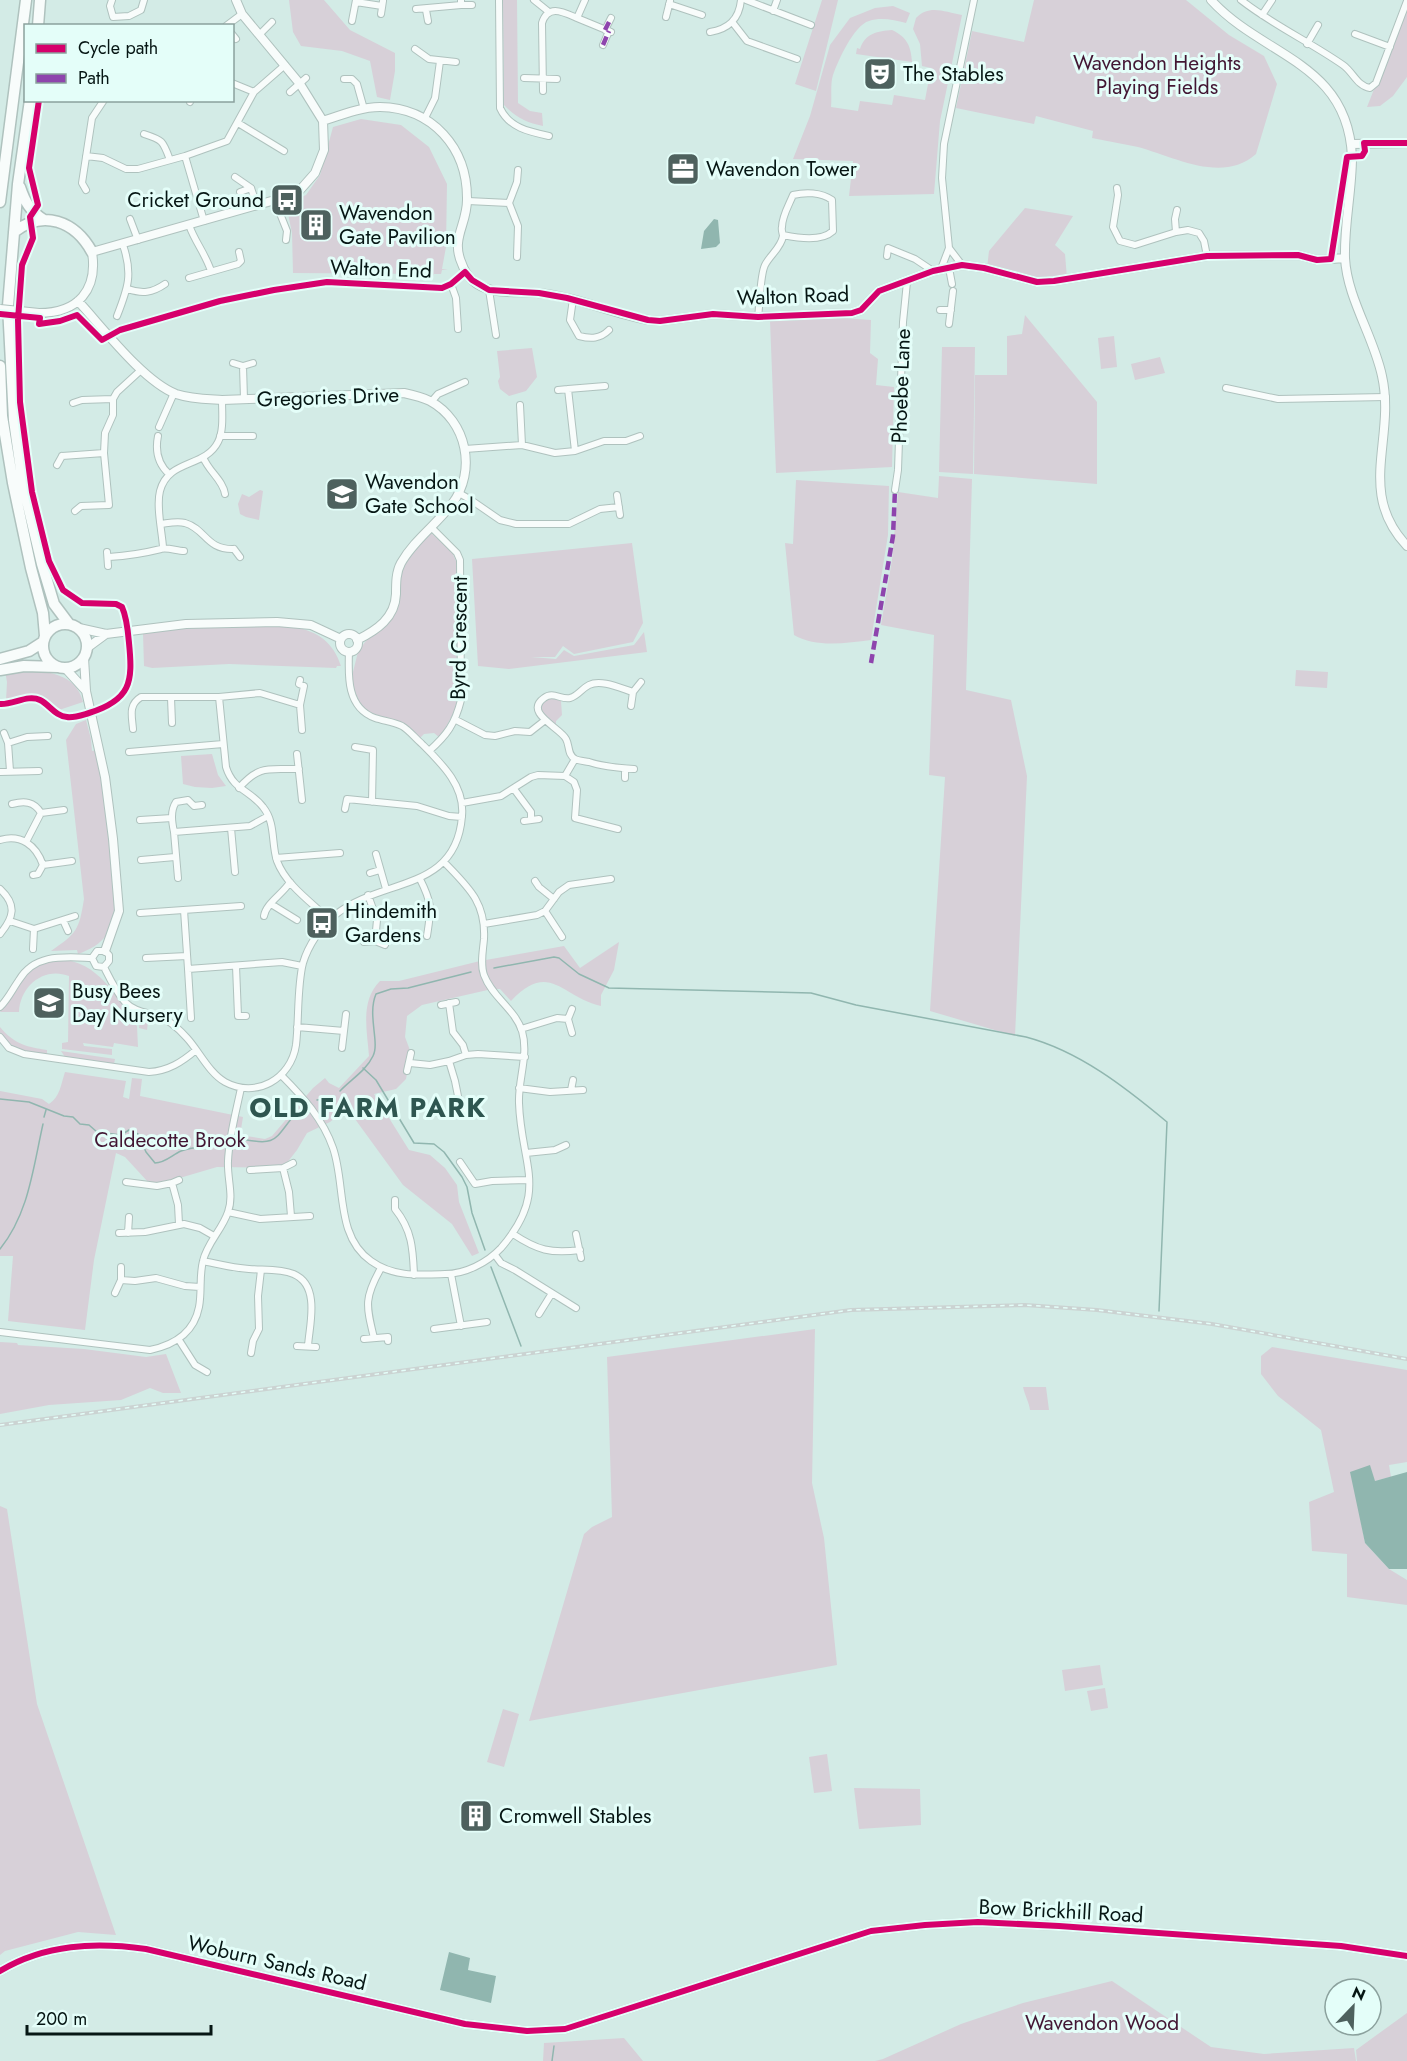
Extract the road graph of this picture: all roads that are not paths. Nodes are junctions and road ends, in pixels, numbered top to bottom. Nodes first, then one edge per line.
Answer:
1 (26, 0) edge
2 (40, 0) edge
3 (112, 0) edge
4 (144, 0) edge
5 (236, 0) edge
6 (499, 0) edge
7 (534, 0) edge
8 (585, 0) edge
9 (741, 0) edge
10 (747, 0) edge
11 (777, 0) edge
12 (974, 0) edge
13 (1211, 0) edge
14 (1241, 0) edge
15 (1272, 0) edge
16 (356, 1) edge
17 (1407, 1) edge
18 (461, 2) edge
19 (670, 2) edge
20 (382, 4) edge
21 (472, 5) dead end
22 (416, 9) dead end
23 (426, 10) junction
24 (773, 11) junction
25 (549, 12) junction
26 (242, 14) junction
27 (381, 14) dead end
28 (702, 15) dead end
29 (1262, 15) junction
30 (666, 17) dead end
31 (577, 18) junction
32 (611, 18) dead end
33 (352, 21) dead end
34 (428, 21) dead end
35 (272, 22) dead end
36 (733, 23) junction
37 (38, 24) edge
38 (229, 24) edge
39 (1318, 24) dead end
40 (811, 26) dead end
41 (608, 31) junction
42 (710, 32) dead end
43 (1355, 34) dead end
44 (259, 35) junction
45 (1307, 44) junction
46 (603, 45) dead end
47 (1390, 47) junction
48 (415, 49) dead end
49 (797, 59) dead end
50 (441, 60) junction
51 (456, 62) dead end
52 (285, 65) junction
53 (524, 78) dead end
54 (543, 78) junction
55 (557, 78) dead end
56 (344, 79) dead end
57 (303, 81) junction
58 (234, 84) edge
59 (543, 91) dead end
60 (254, 92) junction
61 (290, 92) dead end
62 (30, 102) edge
63 (103, 102) edge
64 (364, 109) junction
65 (425, 118) junction
66 (323, 121) junction
67 (238, 123) junction
68 (144, 134) dead end
69 (549, 136) dead end
70 (1407, 142) edge
71 (1352, 144) junction
72 (280, 150) dead end
73 (3, 155) edge
74 (86, 156) junction
75 (185, 156) junction
76 (170, 160) junction
77 (518, 170) dead end
78 (235, 177) dead end
79 (18, 184) junction
80 (251, 188) junction
81 (1117, 188) dead end
82 (86, 190) dead end
83 (240, 192) dead end
84 (0, 194) edge
85 (275, 201) junction
86 (468, 201) junction
87 (0, 202) edge
88 (509, 203) junction
89 (257, 206) junction
90 (1176, 210) dead end
91 (130, 219) dead end
92 (44, 220) junction
93 (204, 221) junction
94 (189, 225) junction
95 (14, 232) junction
96 (1176, 232) junction
97 (783, 235) junction
98 (138, 240) junction
99 (286, 240) dead end
100 (123, 245) junction
101 (949, 248) junction
102 (92, 252) junction
103 (239, 252) dead end
104 (887, 256) dead end
105 (1207, 256) junction
106 (517, 257) dead end
107 (1345, 258) junction
108 (962, 265) junction
109 (941, 269) junction
110 (211, 271) junction
111 (465, 272) junction
112 (189, 278) dead end
113 (907, 282) junction
114 (165, 284) dead end
115 (451, 284) junction
116 (128, 290) junction
117 (489, 290) junction
118 (573, 299) junction
119 (78, 301) junction
120 (220, 301) dead end
121 (0, 309) edge
122 (940, 310) dead end
123 (951, 310) junction
124 (117, 315) dead end
125 (758, 317) junction
126 (949, 324) dead end
127 (458, 329) dead end
128 (609, 330) dead end
129 (496, 335) dead end
130 (233, 363) dead end
131 (253, 363) dead end
132 (0, 366) edge
133 (243, 366) junction
134 (141, 370) junction
135 (465, 382) dead end
136 (604, 386) dead end
137 (1226, 388) dead end
138 (568, 389) junction
139 (558, 390) dead end
140 (174, 393) junction
141 (1386, 397) junction
142 (113, 399) junction
143 (244, 399) junction
144 (222, 400) junction
145 (431, 402) junction
146 (73, 403) dead end
147 (520, 405) dead end
148 (159, 427) dead end
149 (158, 436) dead end
150 (220, 436) junction
151 (253, 436) dead end
152 (640, 436) dead end
153 (522, 445) junction
154 (57, 449) dead end
155 (465, 449) junction
156 (575, 451) junction
157 (104, 453) junction
158 (62, 456) junction
159 (203, 457) junction
160 (57, 465) dead end
161 (169, 474) junction
162 (232, 481) dead end
163 (224, 484) junction
164 (895, 490) dead end
165 (225, 494) dead end
166 (459, 494) junction
167 (617, 495) dead end
168 (619, 507) junction
169 (75, 511) dead end
170 (620, 515) dead end
171 (161, 524) junction
172 (430, 527) junction
173 (236, 541) dead end
174 (1407, 546) edge
175 (163, 548) junction
176 (234, 549) junction
177 (184, 551) dead end
178 (240, 557) dead end
179 (108, 566) dead end
180 (74, 626) junction
181 (106, 634) junction
182 (44, 639) junction
183 (341, 639) junction
184 (357, 640) junction
185 (349, 652) junction
186 (86, 653) junction
187 (2, 664) edge
188 (61, 668) junction
189 (300, 680) dead end
190 (641, 682) dead end
191 (86, 691) junction
192 (633, 692) junction
193 (219, 697) junction
194 (171, 698) junction
195 (300, 705) junction
196 (631, 706) dead end
197 (456, 720) junction
198 (544, 721) junction
199 (172, 723) dead end
200 (133, 729) dead end
201 (302, 730) dead end
202 (4, 733) dead end
203 (48, 736) dead end
204 (8, 743) junction
205 (223, 744) junction
206 (355, 747) dead end
207 (429, 751) junction
208 (129, 752) dead end
209 (297, 754) dead end
210 (575, 759) junction
211 (299, 769) junction
212 (625, 769) junction
213 (634, 769) dead end
214 (10, 771) junction
215 (39, 771) dead end
216 (0, 772) edge
217 (565, 776) junction
218 (625, 778) dead end
219 (239, 788) junction
220 (514, 789) junction
221 (302, 800) dead end
222 (372, 802) junction
223 (462, 803) junction
224 (12, 804) dead end
225 (202, 806) dead end
226 (64, 810) dead end
227 (345, 810) dead end
228 (41, 813) junction
229 (268, 816) junction
230 (462, 817) junction
231 (172, 818) junction
232 (575, 818) junction
233 (531, 819) junction
234 (539, 819) dead end
235 (140, 820) dead end
236 (524, 821) dead end
237 (572, 825) dead end
238 (231, 828) junction
239 (618, 829) dead end
240 (174, 832) junction
241 (0, 840) edge
242 (26, 842) junction
243 (340, 853) dead end
244 (376, 854) dead end
245 (175, 857) junction
246 (276, 858) junction
247 (141, 860) dead end
248 (72, 861) dead end
249 (444, 862) junction
250 (43, 865) junction
251 (380, 870) junction
252 (235, 872) dead end
253 (370, 873) dead end
254 (33, 875) dead end
255 (178, 878) dead end
256 (420, 879) junction
257 (611, 879) dead end
258 (603, 880) junction
259 (535, 881) dead end
260 (290, 882) junction
261 (0, 889) edge
262 (386, 889) junction
263 (605, 889) dead end
264 (368, 895) junction
265 (554, 899) junction
266 (271, 904) junction
267 (241, 906) dead end
268 (184, 910) junction
269 (545, 911) junction
270 (140, 913) dead end
271 (75, 916) dead end
272 (264, 916) dead end
273 (330, 919) junction
274 (63, 920) junction
275 (297, 920) dead end
276 (10, 921) junction
277 (484, 924) junction
278 (420, 925) dead end
279 (428, 927) junction
280 (34, 929) junction
281 (68, 931) dead end
282 (0, 934) edge
283 (427, 936) dead end
284 (562, 937) dead end
285 (375, 941) junction
286 (364, 942) dead end
287 (385, 945) dead end
288 (33, 949) dead end
289 (105, 951) junction
290 (187, 956) junction
291 (92, 958) junction
292 (147, 958) dead end
293 (236, 966) junction
294 (302, 966) junction
295 (104, 967) junction
296 (188, 969) junction
297 (441, 1005) dead end
298 (0, 1007) edge
299 (572, 1009) dead end
300 (346, 1014) dead end
301 (246, 1016) dead end
302 (191, 1018) dead end
303 (568, 1019) junction
304 (297, 1027) junction
305 (521, 1029) junction
306 (344, 1031) junction
307 (572, 1033) dead end
308 (0, 1037) edge
309 (342, 1048) dead end
310 (196, 1050) junction
311 (411, 1053) dead end
312 (466, 1055) junction
313 (525, 1057) junction
314 (449, 1061) junction
315 (410, 1063) junction
316 (407, 1071) dead end
317 (281, 1076) junction
318 (573, 1080) dead end
319 (241, 1088) junction
320 (519, 1088) junction
321 (571, 1090) junction
322 (583, 1090) dead end
323 (470, 1109) dead end
324 (461, 1111) junction
325 (443, 1115) dead end
326 (566, 1145) dead end
327 (555, 1150) junction
328 (526, 1153) junction
329 (555, 1158) dead end
330 (460, 1162) dead end
331 (293, 1163) dead end
332 (282, 1168) junction
333 (250, 1170) dead end
334 (137, 1175) dead end
335 (529, 1180) junction
336 (126, 1182) dead end
337 (136, 1183) junction
338 (475, 1184) junction
339 (476, 1193) dead end
340 (395, 1200) dead end
341 (228, 1212) junction
342 (410, 1213) dead end
343 (291, 1216) junction
344 (310, 1216) dead end
345 (129, 1217) dead end
346 (403, 1219) junction
347 (179, 1224) junction
348 (119, 1233) dead end
349 (128, 1233) junction
350 (513, 1234) junction
351 (576, 1234) dead end
352 (214, 1236) junction
353 (580, 1250) junction
354 (495, 1255) junction
355 (580, 1258) dead end
356 (203, 1261) junction
357 (121, 1267) dead end
358 (381, 1268) junction
359 (261, 1270) junction
360 (452, 1274) junction
361 (414, 1275) junction
362 (121, 1280) junction
363 (200, 1287) junction
364 (115, 1293) dead end
365 (552, 1293) junction
366 (576, 1308) dead end
367 (539, 1314) dead end
368 (487, 1322) dead end
369 (461, 1326) junction
370 (434, 1329) dead end
371 (0, 1332) edge
372 (374, 1338) junction
373 (364, 1339) dead end
374 (178, 1340) junction
375 (388, 1341) dead end
376 (297, 1346) dead end
377 (251, 1353) dead end
378 (207, 1372) dead end
379 (1407, 1956) edge
380 (0, 1971) edge
381 (549, 2030) joint

1 - 73 highway
2 - 37 highway
3 - 4 street
5 - 26 street
6 - 69 street
7 - 25 street
8 - 31 street
9 - 36 street
10 - 24 street
11 - 24 street
12 - 101 street
13 - 71 street
14 - 29 street
15 - 29 street
16 - 20 street
16 - 33 street
17 - 47 street
18 - 21 street
18 - 23 street
19 - 28 street
19 - 30 street
20 - 27 street
22 - 23 street
23 - 34 street
24 - 40 street
25 - 31 street
25 - 54 street
26 - 38 street
26 - 44 street
29 - 45 street
31 - 41 street
32 - 41 street
35 - 44 street
36 - 42 street
36 - 49 street
39 - 45 street
41 - 46 street
43 - 47 street
44 - 52 street
45 - 47 street
48 - 50 street
50 - 51 street
50 - 65 street
52 - 57 street
52 - 60 street
53 - 54 street
54 - 55 street
54 - 59 street
56 - 64 street
57 - 61 street
57 - 66 street
58 - 60 street
60 - 67 street
62 - 79 highway
63 - 74 street
64 - 65 street
64 - 66 street
65 - 86 street
66 - 85 street
67 - 72 street
67 - 75 street
68 - 76 street
70 - 71 street
71 - 107 street
73 - 84 highway
74 - 76 street
74 - 82 street
75 - 76 street
75 - 93 street
77 - 88 street
78 - 80 street
79 - 92 highway
79 - 95 highway
80 - 83 street
80 - 89 street
81 - 96 street
84 - 87 highway
85 - 89 street
85 - 99 street
86 - 88 street
86 - 111 street
88 - 106 street
89 - 93 street
90 - 96 street
91 - 98 street
92 - 95 highway
92 - 102 highway
93 - 94 street
94 - 98 street
94 - 110 street
95 - 180 highway
96 - 105 street
97 - 97 street
97 - 125 street
98 - 100 street
100 - 102 street
100 - 116 street
101 - 108 street
101 - 109 street
102 - 119 street
103 - 110 street
104 - 109 street
105 - 107 street, Walton Road
105 - 108 street, Walton Road
107 - 141 street
108 - 109 street, Walton Road
109 - 113 street, Walton Road
109 - 123 street
110 - 112 street
111 - 115 street, Walton End
111 - 117 street
113 - 125 street, Walton Road
113 - 164 street, Phoebe Lane
114 - 116 street
115 - 120 street, Walton End
115 - 127 street
116 - 124 street
117 - 118 street, Walton Road
117 - 129 street
118 - 125 street, Walton Road
118 - 128 street
119 - 121 street, bridge
119 - 134 street, Gregories Drive
122 - 123 street
123 - 126 street
130 - 133 street
131 - 133 street
132 - 182 highway
133 - 143 street
134 - 140 street, Gregories Drive
134 - 142 street
135 - 145 street
136 - 138 street
137 - 141 street
138 - 139 street
138 - 156 street
140 - 144 street, Gregories Drive
140 - 148 street
141 - 174 street
142 - 146 street
142 - 157 street
143 - 144 street, Gregories Drive
143 - 145 street, Gregories Drive
144 - 150 street
145 - 155 street, Gregories Drive
147 - 153 street
149 - 161 street
150 - 151 street
150 - 159 street
152 - 156 street
153 - 155 street
153 - 156 street
154 - 158 street
155 - 166 street, Gregories Drive
157 - 158 street
157 - 169 street
158 - 160 street
159 - 161 street
159 - 163 street
161 - 171 street
162 - 163 street
163 - 165 street
166 - 168 street
166 - 172 street, Gregories Drive
167 - 168 street
168 - 170 street
171 - 175 street
171 - 176 street
172 - 184 street, Gregories Drive
172 - 197 street, Byrd Crescent
173 - 176 street
175 - 177 street
175 - 179 street
176 - 178 street
180 - 181 street
180 - 182 highway
180 - 186 highway
181 - 183 street
181 - 186 street
182 - 187 highway
182 - 188 highway
183 - 184 street
183 - 185 street
184 - 185 street
185 - 207 street
186 - 188 highway
186 - 191 street
187 - 188 highway
188 - 191 street
189 - 195 street
190 - 192 street
191 - 289 street
192 - 196 street
192 - 198 street
193 - 194 street
193 - 195 street
193 - 205 street
194 - 199 street
194 - 200 street
195 - 201 street
197 - 198 street
197 - 207 street, Byrd Crescent
198 - 210 street
202 - 204 street
203 - 204 street
204 - 214 street
205 - 208 street
205 - 219 street
206 - 222 street
207 - 223 street
209 - 211 street
210 - 212 street
210 - 217 street
211 - 219 street
211 - 221 street
212 - 213 street
212 - 218 street
214 - 215 street
214 - 216 street
217 - 220 street
217 - 232 street
219 - 229 street
220 - 223 street
220 - 233 street
222 - 227 street
222 - 230 street
223 - 230 street
224 - 228 street
225 - 231 street
226 - 228 street
228 - 242 street
229 - 238 street
229 - 246 street
230 - 249 street
231 - 235 street
231 - 240 street
232 - 237 street
232 - 239 street
233 - 234 street
233 - 236 street
238 - 240 street
238 - 252 street
240 - 245 street
241 - 242 street
242 - 250 street
243 - 246 street
244 - 251 street
245 - 247 street
245 - 255 street
246 - 260 street
248 - 250 street
249 - 256 street
249 - 277 street
250 - 254 street
251 - 253 street
251 - 262 street
256 - 262 street
256 - 279 street
257 - 258 street
258 - 263 street
258 - 265 street
259 - 265 street
260 - 266 street
260 - 273 street
261 - 276 street
262 - 264 street
264 - 273 street
264 - 285 street
265 - 269 street
266 - 272 street
266 - 275 street
267 - 268 street
268 - 270 street
268 - 290 street
269 - 277 street
269 - 284 street
271 - 274 street
273 - 294 street
274 - 280 street
274 - 281 street
276 - 280 street
276 - 282 street
277 - 305 street
278 - 279 street
279 - 283 street
280 - 288 street
285 - 286 street
285 - 287 street
289 - 291 street
289 - 295 street
290 - 292 street
290 - 296 street
291 - 295 street
291 - 298 street
293 - 294 street
293 - 296 street
293 - 301 street
294 - 304 street
295 - 310 street
296 - 302 street
297 - 312 street
299 - 303 street
300 - 306 street
303 - 305 street
303 - 307 street
304 - 306 street
304 - 317 street
305 - 313 street
306 - 309 street
308 - 310 street
310 - 319 street
311 - 315 street
312 - 313 street
312 - 314 street
313 - 320 street
314 - 315 street
314 - 324 street
315 - 316 street
317 - 319 street
317 - 358 street
318 - 321 street
319 - 341 street
320 - 321 street
320 - 328 street
321 - 322 street
323 - 324 street
324 - 325 street
326 - 327 street
327 - 328 street
327 - 329 street
328 - 335 street
330 - 338 street
331 - 332 street
332 - 333 street
332 - 343 street
334 - 337 street
335 - 338 street
335 - 350 street
336 - 337 street
337 - 347 street
338 - 339 street
340 - 346 street
341 - 343 street
341 - 352 street
342 - 346 street
343 - 344 street
345 - 349 street
346 - 361 street
347 - 349 street
347 - 352 street
348 - 349 street
350 - 353 street
350 - 354 street
351 - 353 street
352 - 356 street
353 - 355 street
354 - 360 street
354 - 365 street
356 - 359 street
356 - 363 street
357 - 362 street
358 - 361 street
358 - 372 street
359 - 376 street
359 - 377 street
360 - 361 street
360 - 369 street
362 - 363 street
362 - 364 street
363 - 374 street
365 - 366 street
365 - 367 street
368 - 369 street
369 - 370 street
371 - 374 street
372 - 373 street
372 - 375 street
374 - 378 street
379 - 381 street, Bow Brickhill Road
380 - 381 street, Woburn Sands Road

